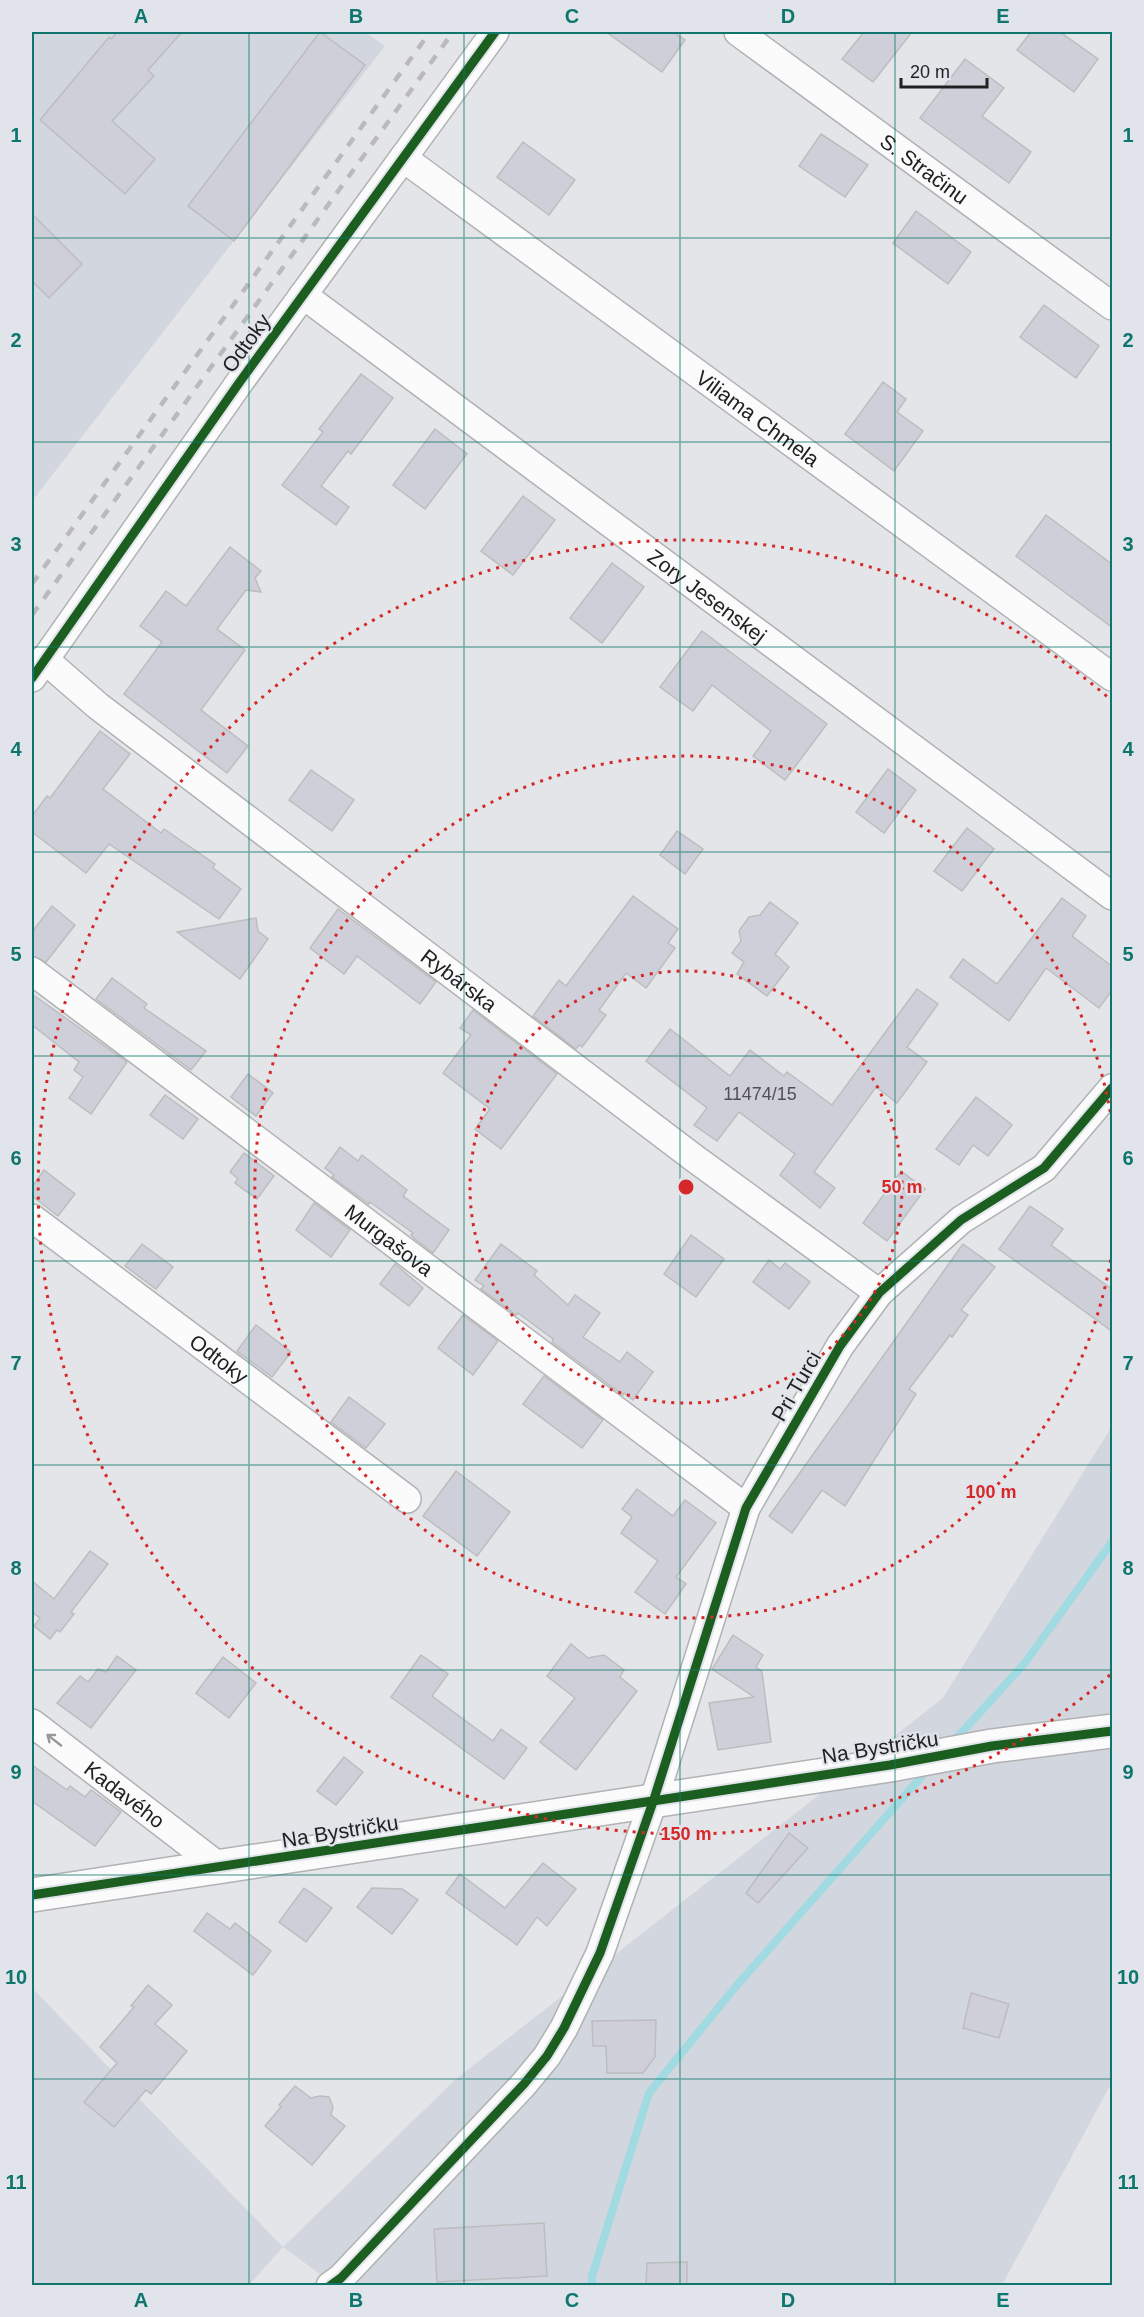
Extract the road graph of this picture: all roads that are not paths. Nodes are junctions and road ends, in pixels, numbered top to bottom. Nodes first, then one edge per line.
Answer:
1 (495, 32) edge
2 (738, 32) edge
3 (404, 158) junction
4 (303, 295) junction
5 (1113, 306) edge
6 (38, 668) edge
7 (1113, 677) edge
8 (1113, 896) edge
9 (32, 971) edge
10 (1113, 1088) edge
11 (32, 1218) edge
12 (879, 1293) junction
13 (407, 1499) dead end
14 (746, 1508) junction
15 (32, 1723) edge
16 (1113, 1731) edge
17 (654, 1799) junction
18 (217, 1865) junction
19 (32, 1895) edge
20 (330, 2286) edge

1 - 3 street, Odtoky
2 - 5 street, S. Stračinu
3 - 4 street, Odtoky
3 - 7 street, Viliama Chmela
4 - 6 street, Odtoky
4 - 8 street, Zory Jesenskej
6 - 12 street, Rybárska
9 - 14 street, Murgašova
10 - 12 street, Pri Turci
11 - 13 street, Odtoky
12 - 14 street, Pri Turci
14 - 17 street, Pri Turci
18 -> 15 street, Kadavého
16 - 17 street, Na Bystričku
17 - 18 street, Na Bystričku
17 - 20 street
18 - 19 street, Na Bystričku

